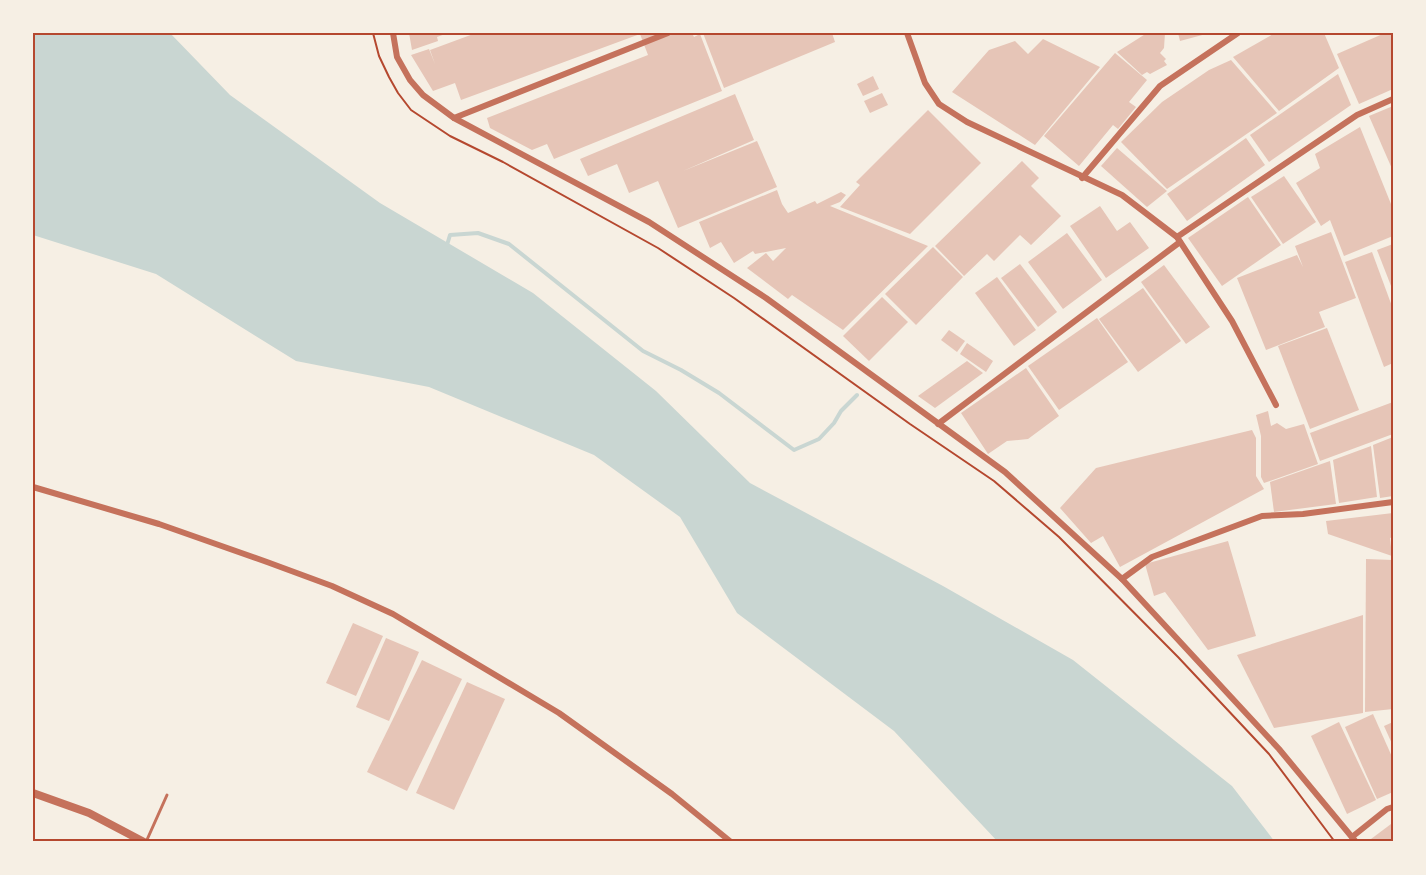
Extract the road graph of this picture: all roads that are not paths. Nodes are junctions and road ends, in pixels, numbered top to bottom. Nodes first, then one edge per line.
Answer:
1 (393, 33) edge
2 (668, 33) edge
3 (907, 33) edge
4 (1238, 33) edge
5 (1393, 99) edge
6 (454, 118) junction
7 (1082, 178) junction
8 (1179, 240) junction
9 (1276, 405) dead end
10 (938, 424) junction
11 (33, 487) edge
12 (1393, 502) edge
13 (1122, 579) junction
14 (33, 793) edge
15 (167, 795) dead end
16 (1393, 807) edge
17 (1354, 839) edge
18 (143, 842) edge
19 (730, 842) edge

1 - 6 street
2 - 6 street
3 - 7 street
4 - 7 street
5 - 8 street
6 - 10 street
7 - 8 street
8 - 9 street
8 - 10 street
10 - 13 street
11 - 19 street
12 - 13 street
13 - 17 street
14 - 18 street
15 - 18 lane
16 - 17 street

